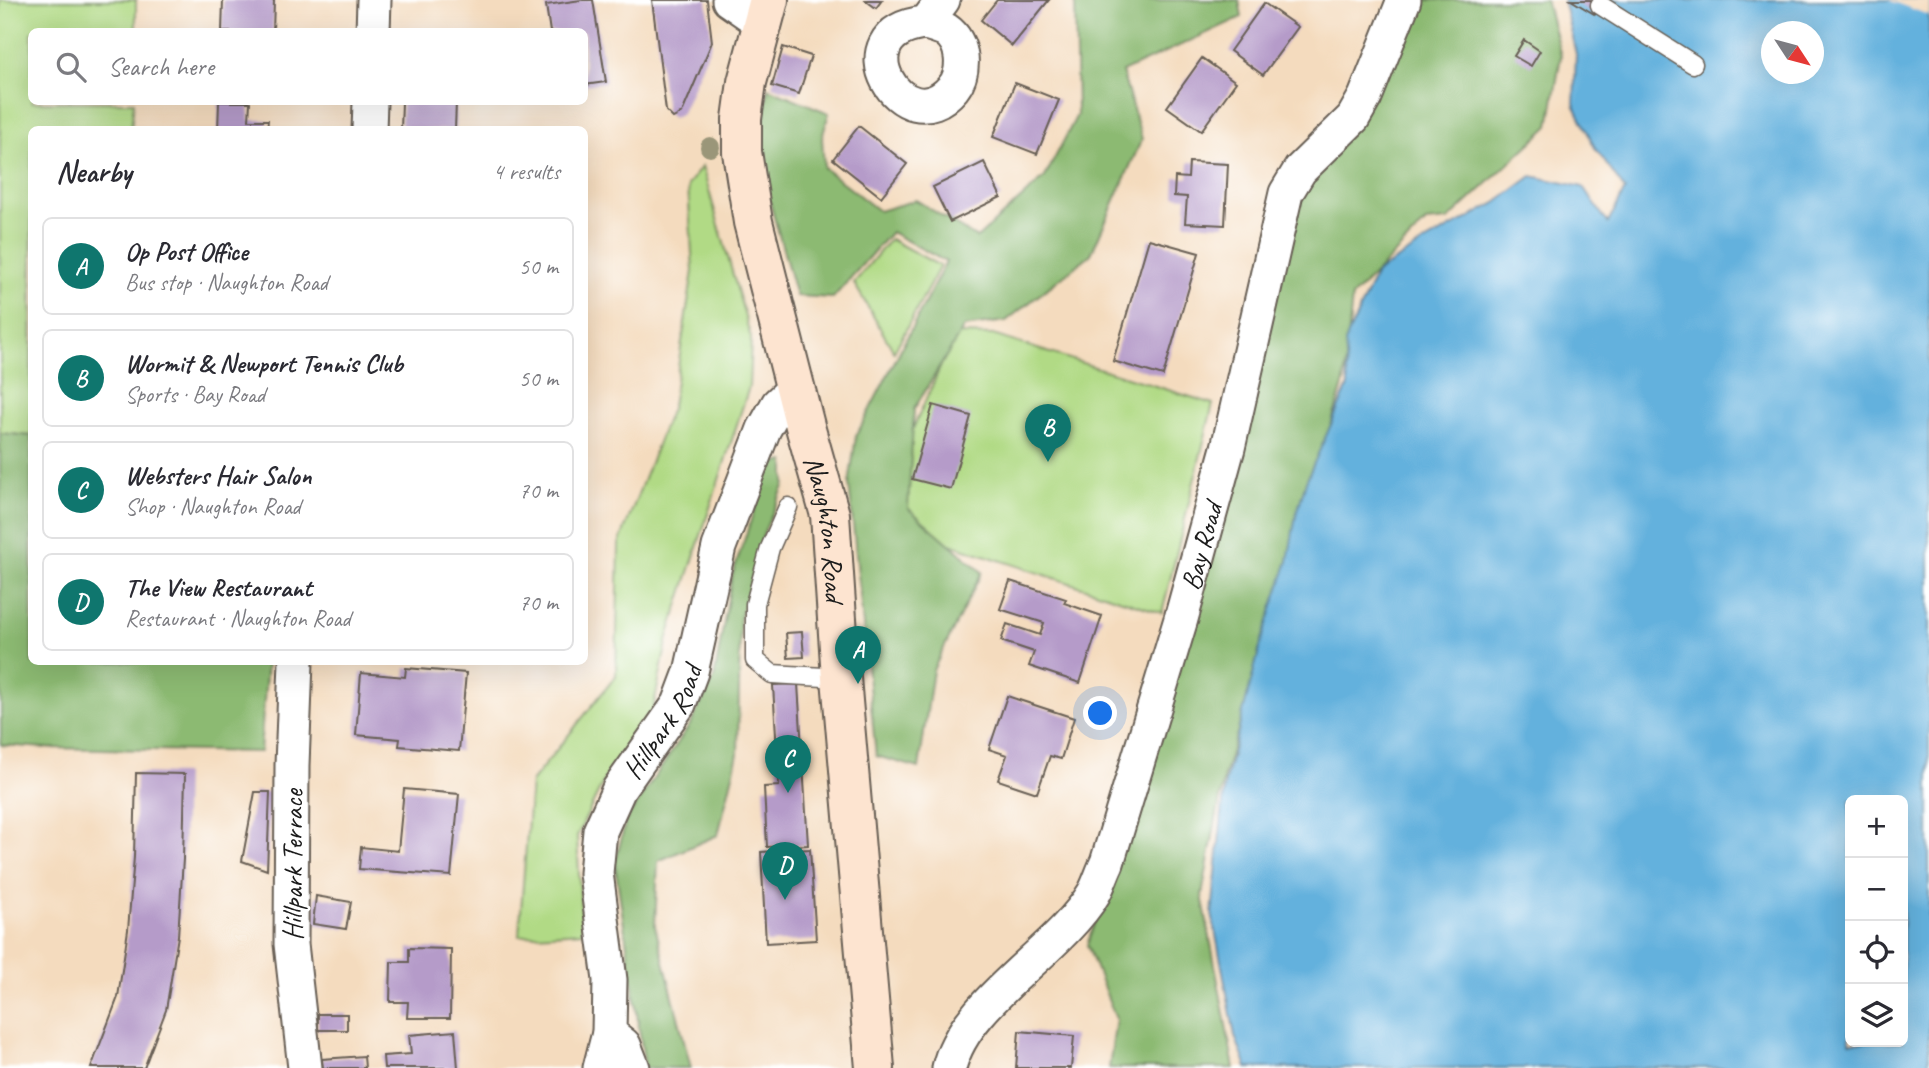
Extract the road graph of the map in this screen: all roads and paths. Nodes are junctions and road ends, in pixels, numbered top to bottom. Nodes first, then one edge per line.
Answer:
1 (374, 0) edge
2 (729, 0) edge
3 (1404, 0) edge
4 (1600, 5) dead end
5 (766, 11) edge
6 (373, 28) edge
7 (1693, 64) dead end
8 (370, 105) edge
9 (369, 126) edge
10 (795, 388) junction
11 (788, 507) dead end
12 (296, 665) edge
13 (841, 677) junction
14 (609, 1033) junction
15 (305, 1068) edge
16 (600, 1068) edge
17 (633, 1068) edge
18 (875, 1068) edge
19 (949, 1068) edge

1 - 6 street
2 - 5 street
3 - 19 street, Bay Road
4 - 7 lane
5 - 10 main road, Naughton Road
8 - 9 street
10 - 13 main road, Naughton Road
10 - 14 street, Hillpark Road
11 - 13 lane
12 - 15 street, Hillpark Terrace
13 - 18 main road, Naughton Road
14 - 16 street, Hillpark Road
14 - 17 street

